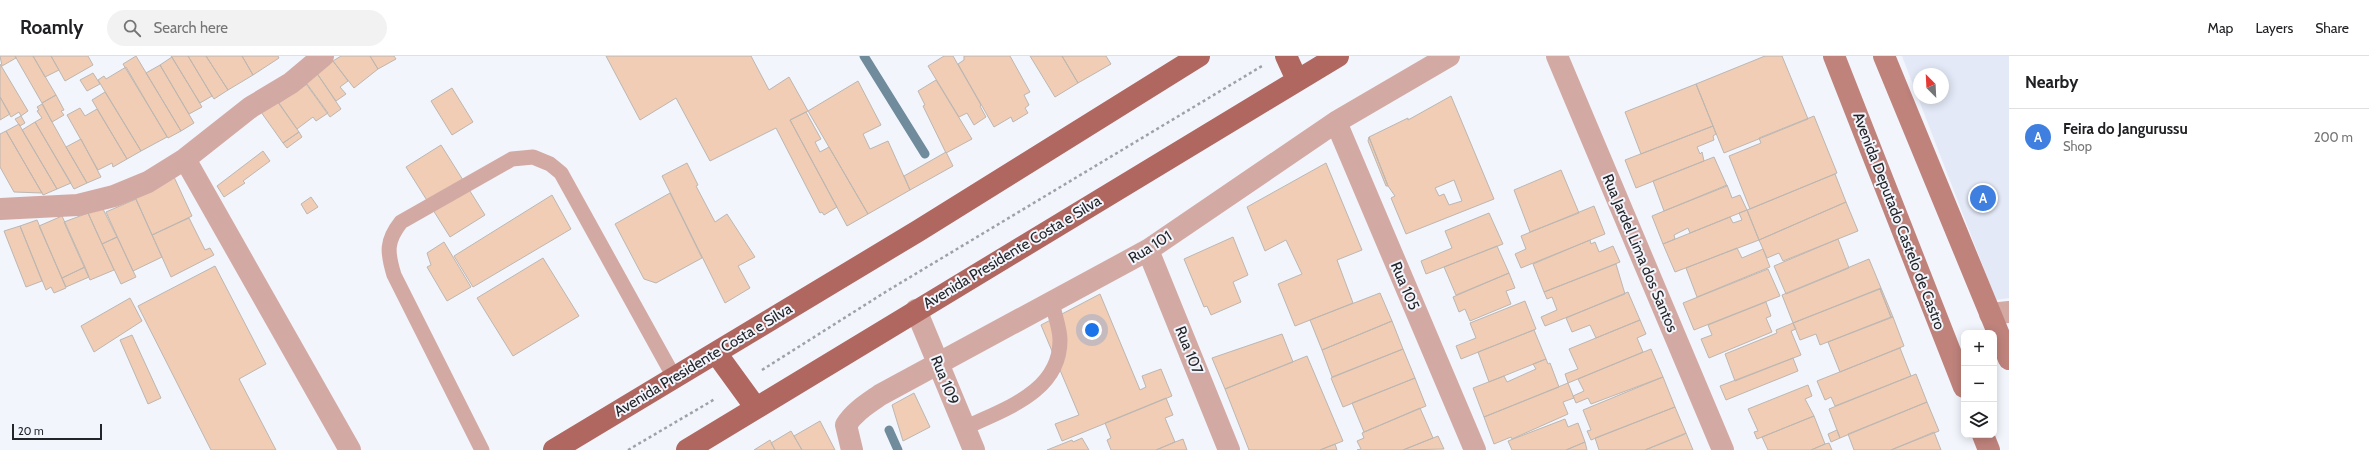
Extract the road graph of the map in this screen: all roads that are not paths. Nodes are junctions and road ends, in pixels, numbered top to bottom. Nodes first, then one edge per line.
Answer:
1 (323, 56) edge
2 (1199, 56) edge
3 (1286, 56) edge
4 (1338, 56) edge
5 (1449, 56) edge
6 (1557, 56) edge
7 (1834, 56) edge
8 (1884, 56) edge
9 (1297, 80) junction
10 (1336, 122) junction
11 (185, 159) junction
12 (0, 209) edge
13 (1148, 250) junction
14 (1052, 302) junction
15 (916, 310) junction
16 (2000, 313) edge
17 (716, 353) junction
18 (2009, 359) edge
19 (938, 362) junction
20 (674, 377) junction
21 (1961, 379) edge
22 (756, 408) junction
23 (965, 428) junction
24 (1984, 438) edge
25 (350, 450) edge
26 (482, 450) edge
27 (554, 450) edge
28 (687, 450) edge
29 (852, 450) edge
30 (974, 450) edge
31 (1229, 450) edge
32 (1474, 450) edge
33 (1723, 450) edge
34 (1989, 450) edge

1 - 11 street
2 - 17 main road, Avenida Presidente Costa e Silva
3 - 9 main road
4 - 9 main road, Avenida Presidente Costa e Silva
5 - 10 street, Rua 101
6 - 33 street, Rua Jardel Lima dos Santos
7 - 21 main road, Avenida Deputado Castelo de Castro
8 - 16 main road
9 - 15 main road, Avenida Presidente Costa e Silva
10 - 13 street, Rua 101
10 - 32 street, Rua 105
11 - 12 street
11 - 25 street
13 - 14 street, Rua 101
13 - 31 street, Rua 107
14 - 19 street, Rua 101
14 - 23 lane
15 - 19 street, Rua 109
15 - 22 main road, Avenida Presidente Costa e Silva
16 - 18 main road
17 - 20 main road, Avenida Presidente Costa e Silva
17 - 22 main road
19 - 23 street, Rua 109
19 - 29 street, Rua 101
20 - 26 lane
20 - 27 main road, Avenida Presidente Costa e Silva
22 - 28 main road, Avenida Presidente Costa e Silva
23 - 30 street, Rua 109
24 - 34 main road

